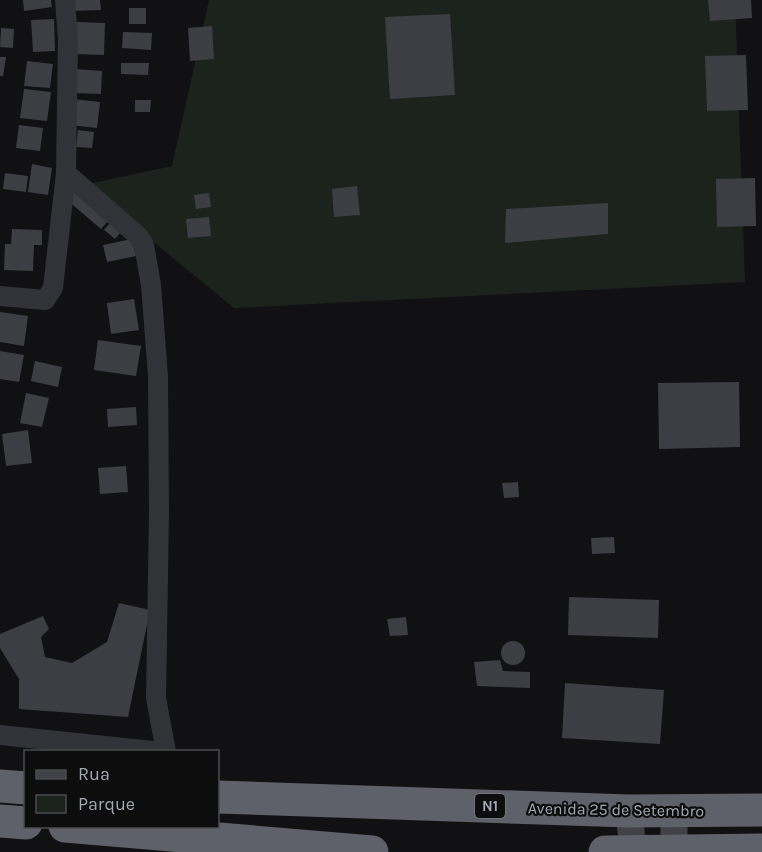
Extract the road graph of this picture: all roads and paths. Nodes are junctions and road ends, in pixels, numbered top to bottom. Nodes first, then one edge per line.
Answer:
1 (65, 0) edge
2 (66, 173) junction
3 (0, 296) edge
4 (0, 735) edge
5 (145, 750) edge
6 (164, 750) edge
7 (0, 786) edge
8 (24, 788) edge
9 (219, 797) edge
10 (674, 810) junction
11 (762, 810) edge
12 (629, 811) junction
13 (0, 821) edge
14 (24, 823) edge
15 (89, 828) edge
16 (762, 850) edge
17 (372, 852) edge
18 (604, 852) edge
19 (633, 852) edge
20 (674, 852) edge

1 - 2 street
2 - 3 street
2 - 6 street
4 - 5 street
7 - 8 highway
9 - 12 highway, Avenida 25 de Setembro / N1
10 - 11 highway, Avenida 25 de Setembro / N1
10 - 12 highway, Avenida 25 de Setembro / N1
10 - 20 main road
12 - 19 main road
13 - 14 highway
15 - 17 highway
16 - 20 highway
18 - 19 highway
19 - 20 highway

